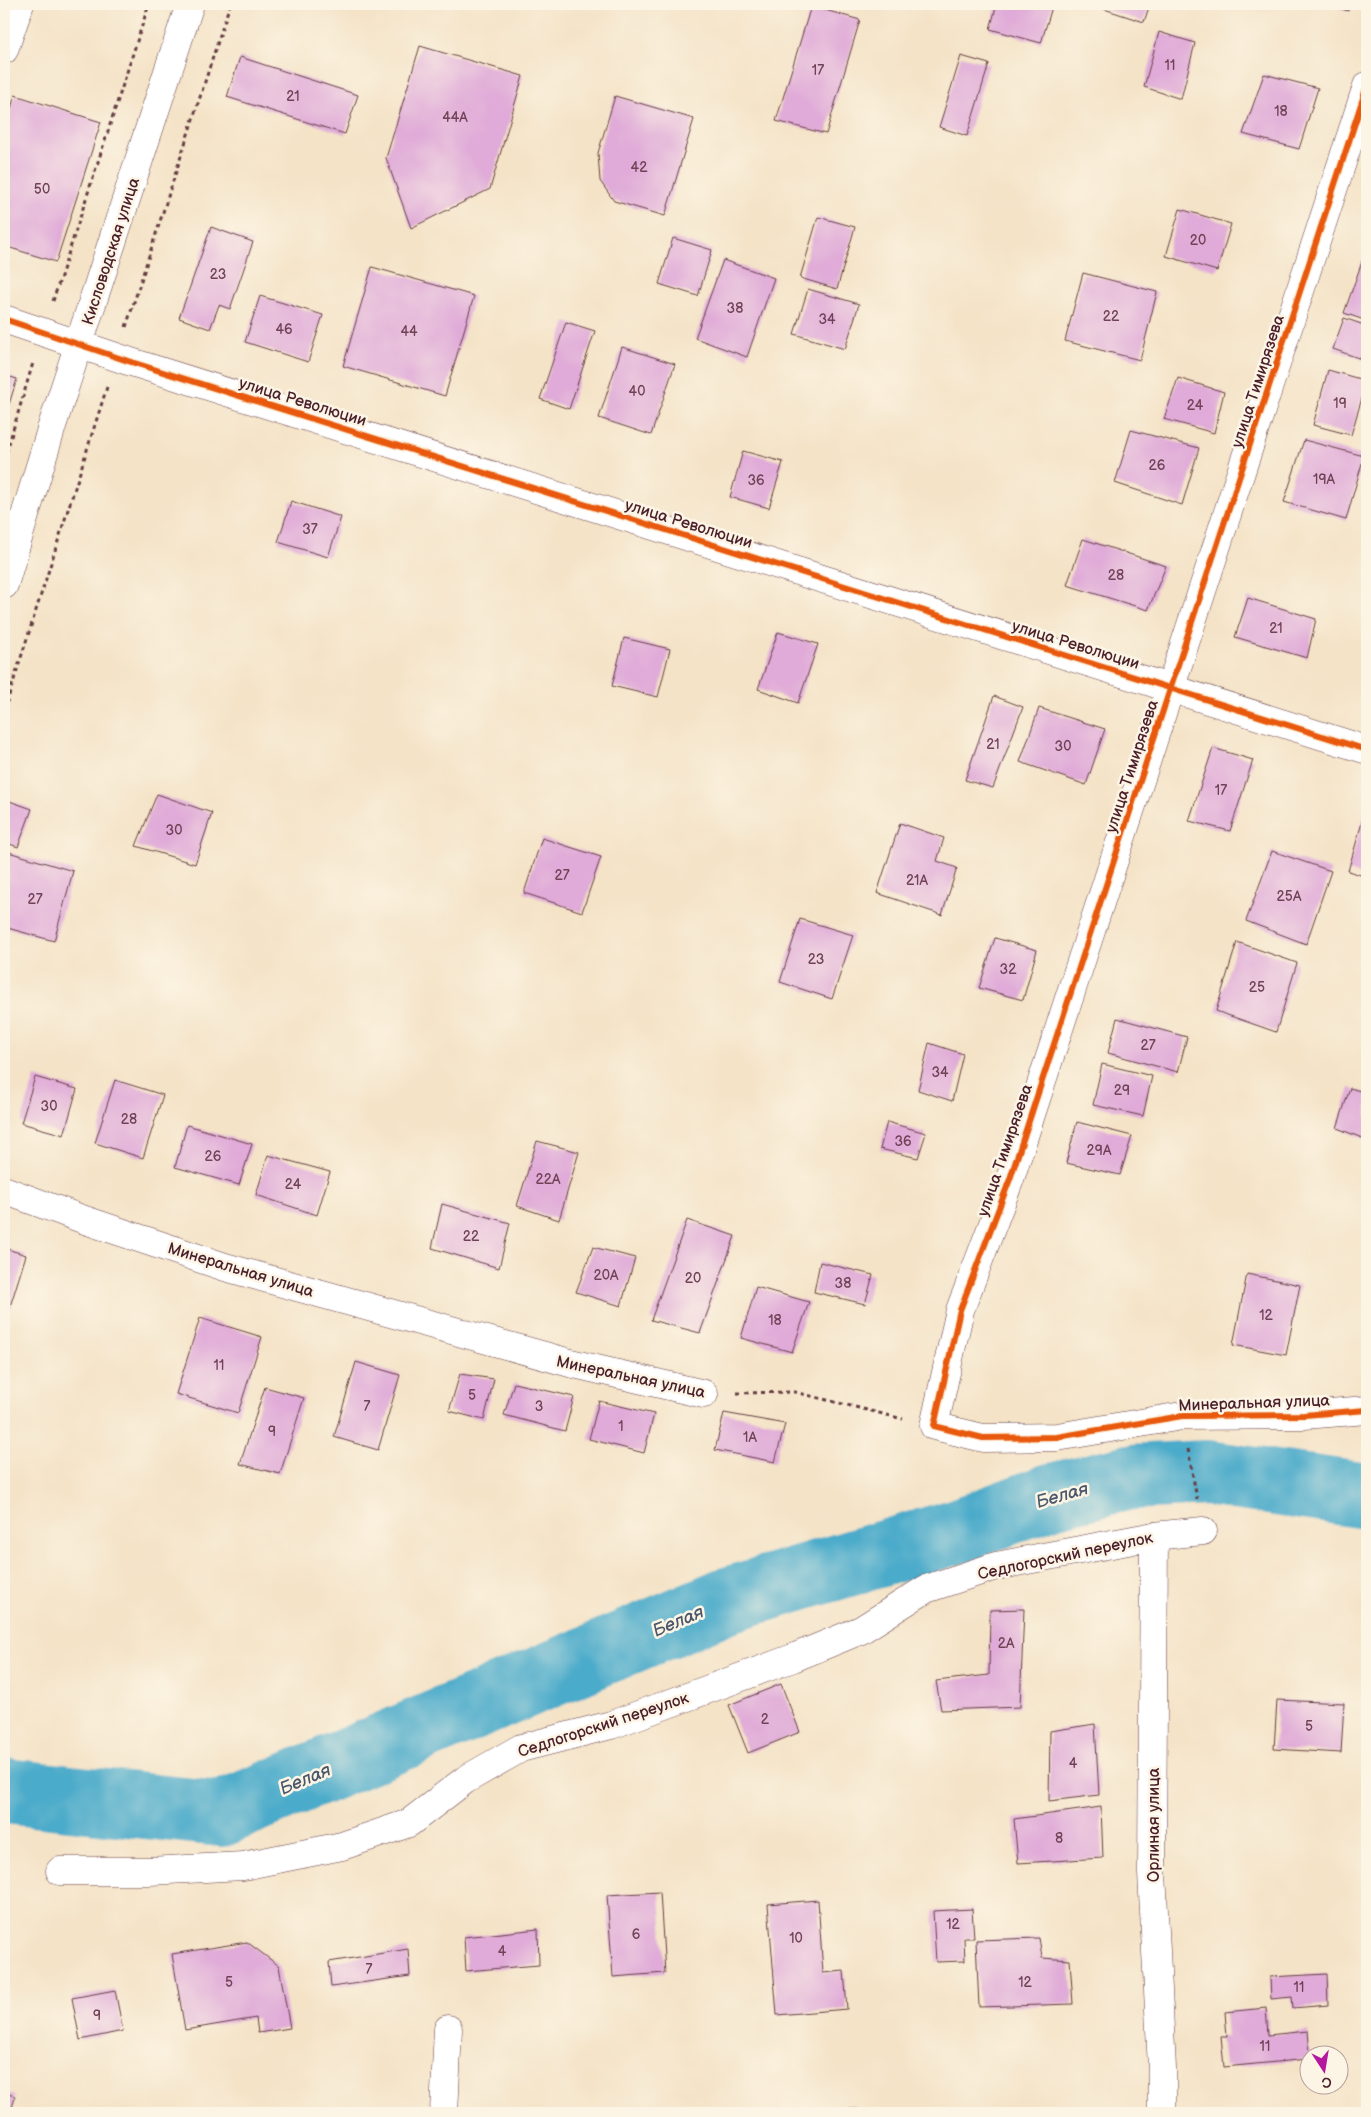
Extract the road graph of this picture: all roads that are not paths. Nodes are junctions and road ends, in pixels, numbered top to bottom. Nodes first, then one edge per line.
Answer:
1 (20, 4) edge
2 (190, 4) edge
3 (4, 50) edge
4 (1367, 86) edge
5 (4, 319) edge
6 (80, 345) junction
7 (4, 585) edge
8 (1171, 688) junction
9 (1367, 750) edge
10 (4, 1190) edge
11 (704, 1394) road end
12 (1367, 1410) edge
13 (934, 1426) joint
14 (1203, 1531) road end
15 (1154, 1536) junction
16 (60, 1871) dead end
17 (448, 2029) dead end
18 (444, 2113) edge
19 (1162, 2113) edge

1 - 3 street
2 - 6 street, Кисловодская улица
4 - 8 street, улица Тимирязева
5 - 6 street, улица Революции
6 - 7 street, Кисловодская улица
6 - 8 street, улица Революции
8 - 9 street, улица Революции
8 - 13 street, улица Тимирязева
10 - 11 street, Минеральная улица
12 - 13 street, Минеральная улица
14 - 15 street, Седлогорский переулок
15 - 16 street, Седлогорский переулок
15 - 19 street, Орлиная улица
17 - 18 street

